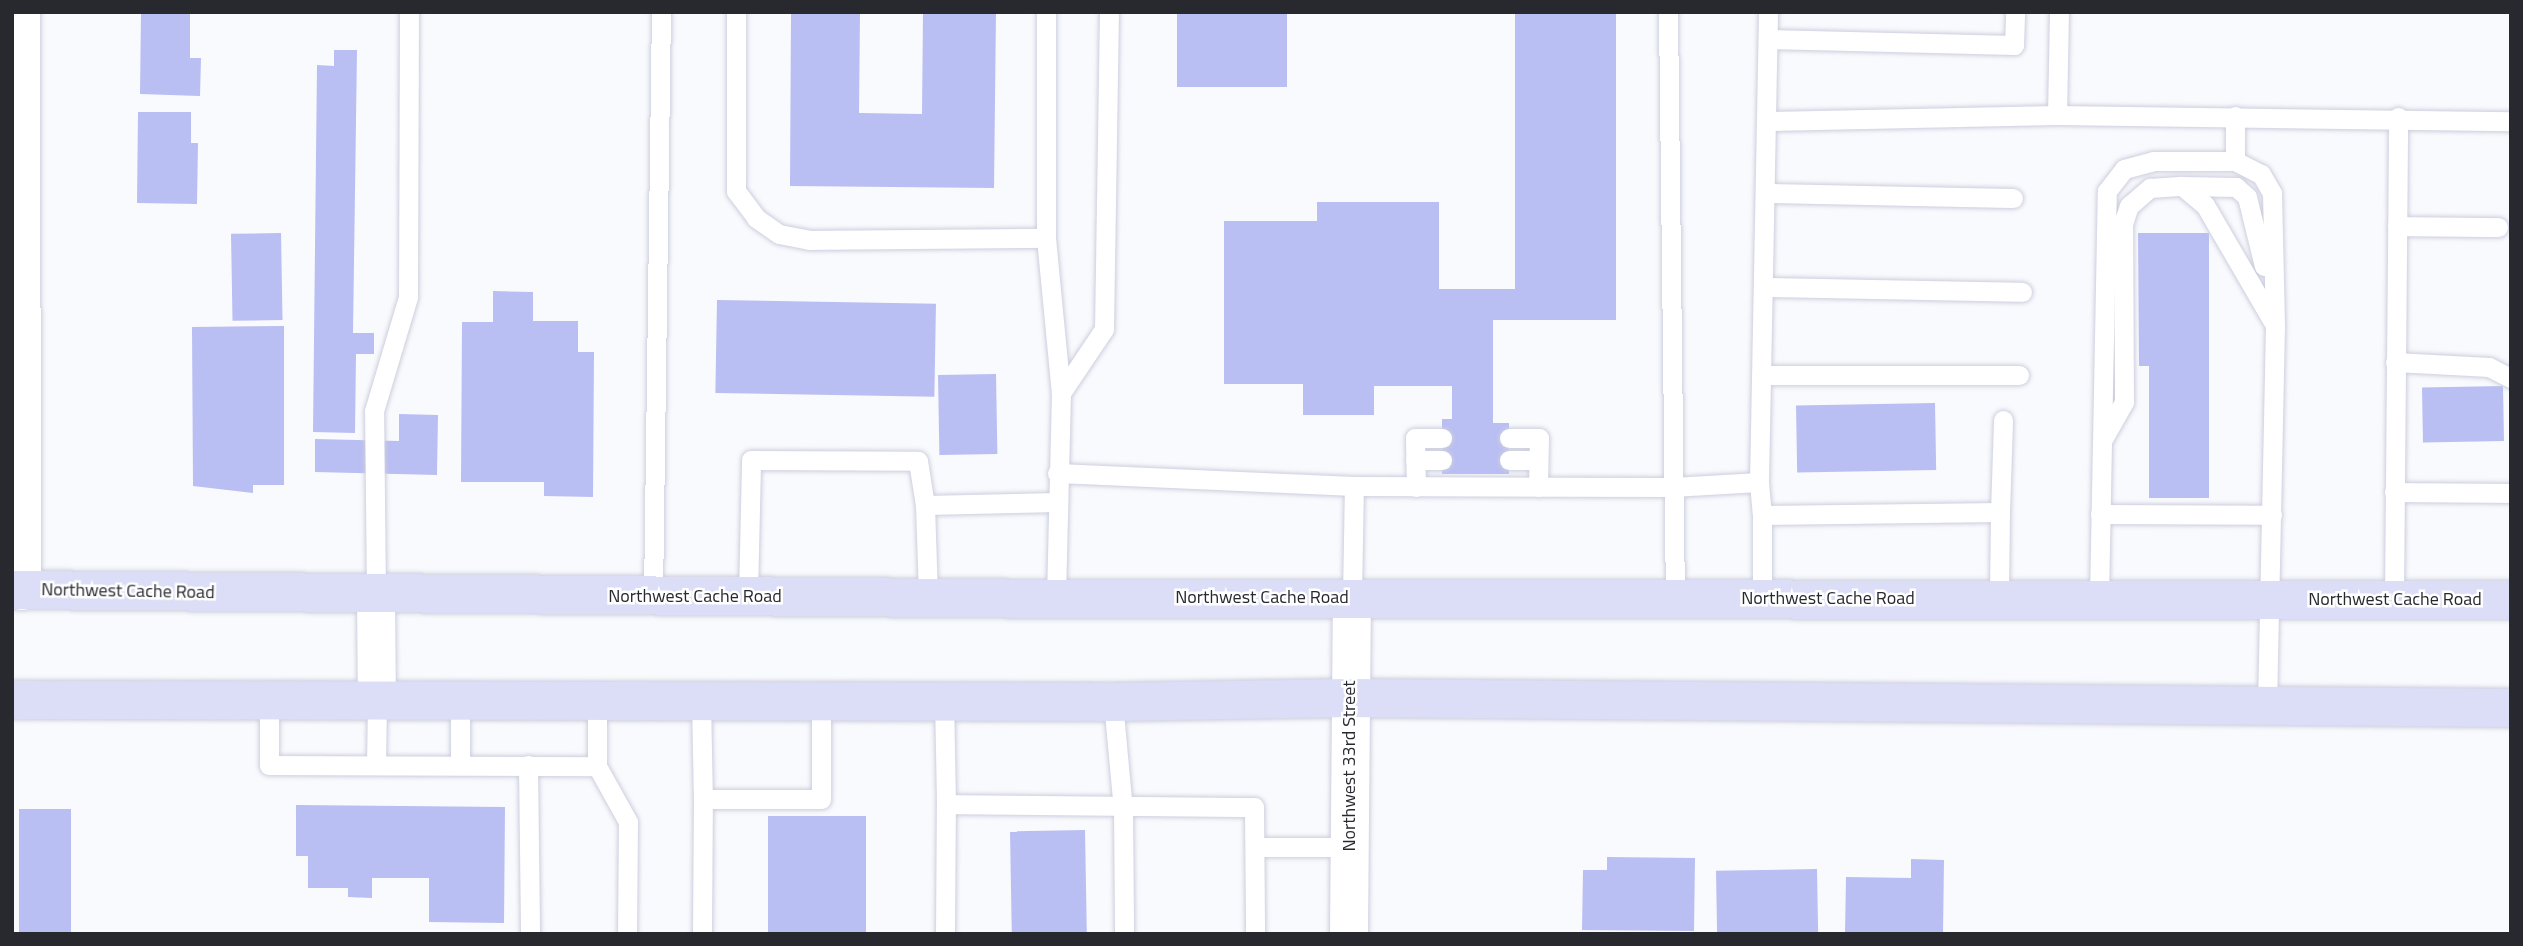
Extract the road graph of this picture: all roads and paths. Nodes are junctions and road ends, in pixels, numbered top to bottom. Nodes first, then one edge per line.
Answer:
1 (21, 12) edge
2 (409, 12) edge
3 (661, 12) edge
4 (736, 12) edge
5 (1046, 12) edge
6 (1110, 12) edge
7 (1668, 12) edge
8 (1768, 12) edge
9 (2015, 12) edge
10 (2059, 12) edge
11 (1768, 39) junction
12 (2057, 115) junction
13 (2235, 116) junction
14 (2398, 117) junction
15 (1769, 121) junction
16 (2511, 121) edge
17 (2235, 161) junction
18 (2182, 186) junction
19 (1767, 193) junction
20 (2013, 198) dead end
21 (2397, 226) junction
22 (2498, 227) dead end
23 (1045, 238) junction
24 (1765, 287) junction
25 (2022, 292) dead end
26 (2275, 326) junction
27 (2395, 362) junction
28 (1762, 375) junction
29 (2019, 375) dead end
30 (2511, 378) edge
31 (1060, 393) junction
32 (17, 415) edge
33 (2003, 420) dead end
34 (1442, 438) dead end
35 (1509, 438) dead end
36 (2102, 441) junction
37 (1415, 460) junction
38 (1442, 460) dead end
39 (1509, 460) dead end
40 (1538, 460) junction
41 (1058, 473) junction
42 (1759, 482) junction
43 (1354, 486) junction
44 (1416, 486) junction
45 (1538, 487) junction
46 (1672, 487) junction
47 (2394, 492) junction
48 (2511, 493) edge
49 (1058, 502) junction
50 (925, 505) junction
51 (2000, 512) junction
52 (2100, 514) junction
53 (1762, 515) junction
54 (2272, 515) junction
55 (17, 591) edge
56 (376, 594) junction
57 (653, 596) junction
58 (748, 596) junction
59 (928, 597) junction
60 (1352, 597) junction
61 (1762, 597) junction
62 (1999, 597) junction
63 (2394, 597) junction
64 (2099, 598) junction
65 (1056, 599) junction
66 (2271, 599) junction
67 (1675, 600) junction
68 (2511, 600) edge
69 (944, 698) junction
70 (1348, 698) junction
71 (12, 699) edge
72 (268, 699) junction
73 (377, 699) junction
74 (460, 699) junction
75 (597, 699) junction
76 (701, 699) junction
77 (821, 699) junction
78 (1113, 702) junction
79 (2267, 705) junction
80 (2511, 708) edge
81 (376, 765) junction
82 (460, 765) junction
83 (527, 765) junction
84 (597, 766) junction
85 (703, 799) junction
86 (946, 804) junction
87 (1123, 809) junction
88 (1255, 848) junction
89 (1349, 848) junction
90 (530, 934) edge
91 (627, 934) edge
92 (702, 934) edge
93 (945, 934) edge
94 (1124, 934) edge
95 (1255, 934) edge
96 (1349, 934) edge

1 - 32 street
2 - 56 lane
3 - 57 lane
4 - 23 lane
5 - 23 lane
6 - 31 lane
7 - 46 lane
8 - 11 lane
9 - 11 lane
10 - 12 lane
11 - 15 lane
12 - 13 lane
12 - 15 lane
13 - 14 lane
13 - 17 lane
14 - 16 lane
14 - 21 lane
15 - 19 lane
17 - 26 lane
17 - 36 lane
18 - 26 lane
18 - 26 lane
18 - 36 lane
19 - 20 lane
19 - 24 lane
21 - 22 lane
21 - 27 lane
23 - 31 lane
24 - 25 lane
24 - 28 lane
26 - 54 lane
27 - 30 lane
27 - 47 lane
28 - 29 lane
28 - 42 lane
31 - 41 lane
32 - 55 street
33 - 51 lane
34 - 37 lane
35 - 40 lane
36 - 52 lane
37 - 38 lane
37 - 44 lane
39 - 40 lane
40 - 45 lane
41 - 43 lane
41 - 49 lane
42 - 46 lane
42 - 53 lane
43 - 44 lane
43 - 60 lane
44 - 45 lane
45 - 46 lane
46 - 67 lane
47 - 48 lane
47 - 63 lane
49 - 50 lane
49 - 65 lane
50 - 58 lane
50 - 59 lane
51 - 53 lane
51 - 62 lane
52 - 54 lane
52 - 64 lane
53 - 61 lane
54 - 66 lane
55 - 56 main road, Northwest Cache Road
56 - 57 main road, Northwest Cache Road
56 - 73 street
57 - 58 main road, Northwest Cache Road
58 - 59 main road, Northwest Cache Road
59 - 65 main road, Northwest Cache Road
60 - 65 main road, Northwest Cache Road
60 - 67 main road, Northwest Cache Road
60 - 70 street, Northwest 33rd Street
61 - 62 main road, Northwest Cache Road
61 - 67 main road, Northwest Cache Road
62 - 64 main road, Northwest Cache Road
63 - 66 main road, Northwest Cache Road
63 - 68 main road, Northwest Cache Road
64 - 66 main road, Northwest Cache Road
66 - 79 lane
69 - 77 main road
69 - 78 main road
69 - 86 lane
70 - 78 main road
70 - 79 main road
70 - 89 street, Northwest 33rd Street
71 - 72 main road
72 - 73 main road
72 - 81 lane
73 - 74 main road
73 - 81 lane
74 - 75 main road
74 - 82 lane
75 - 76 main road
75 - 84 lane
76 - 77 main road
76 - 85 lane
77 - 85 lane
78 - 87 lane
79 - 80 main road
81 - 82 lane
82 - 83 lane
83 - 84 lane
83 - 90 lane
84 - 91 lane
85 - 92 lane
86 - 87 lane
86 - 93 lane
87 - 88 lane
87 - 94 lane
88 - 89 lane
88 - 95 lane
89 - 96 street, Northwest 33rd Street

